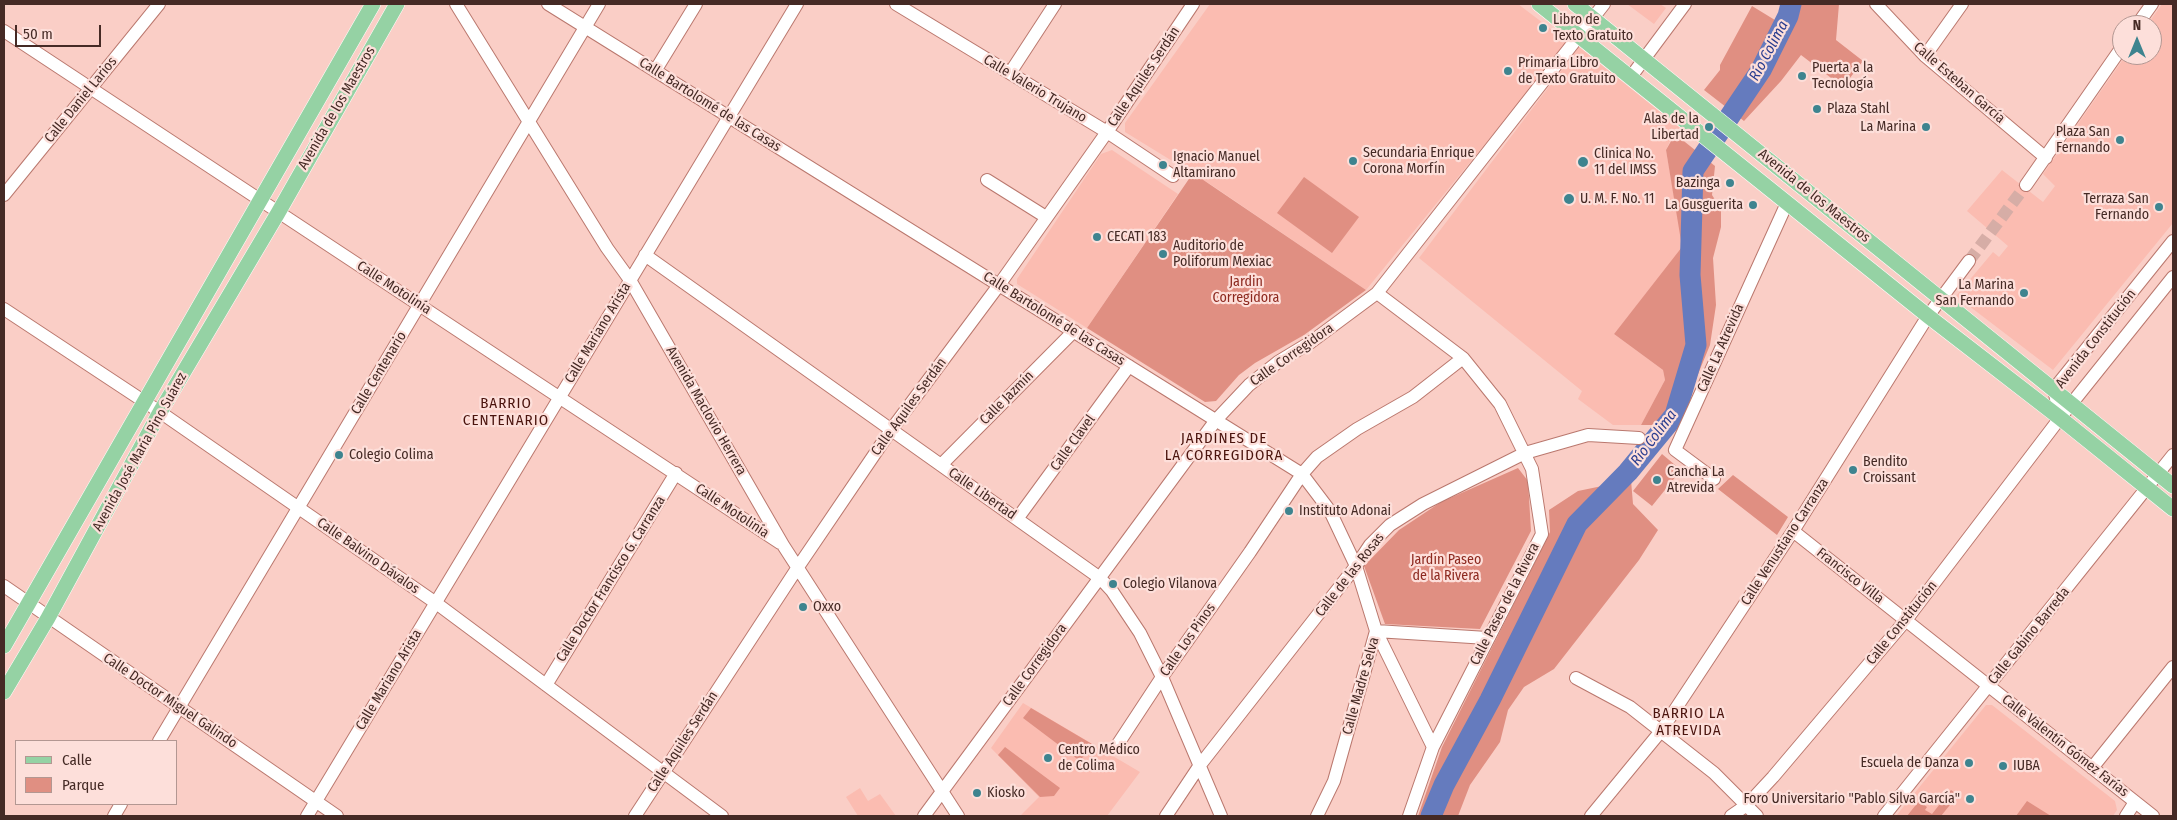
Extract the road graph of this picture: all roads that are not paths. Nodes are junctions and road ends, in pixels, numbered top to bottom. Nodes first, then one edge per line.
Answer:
1 (159, 4) edge
2 (373, 4) edge
3 (397, 4) edge
4 (456, 4) edge
5 (548, 4) edge
6 (599, 4) edge
7 (696, 4) edge
8 (797, 4) edge
9 (896, 4) edge
10 (1055, 4) edge
11 (1193, 4) edge
12 (1539, 4) edge
13 (1575, 4) edge
14 (1604, 4) edge
15 (1685, 4) edge
16 (1876, 4) edge
17 (1962, 4) edge
18 (2152, 4) edge
19 (2144, 15) edge
20 (1594, 19) junction
21 (585, 27) junction
22 (4, 32) edge
23 (1580, 36) junction
24 (1925, 56) junction
25 (1644, 60) junction
26 (2112, 62) edge
27 (655, 71) junction
28 (1010, 73) junction
29 (1630, 78) junction
30 (90, 89) junction
31 (729, 116) junction
32 (529, 120) junction
33 (1107, 132) junction
34 (2046, 158) junction
35 (1173, 176) dead end
36 (986, 180) dead end
37 (2026, 185) tunnel mouth
38 (4, 195) edge
39 (260, 202) junction
40 (1787, 203) junction
41 (278, 213) junction
42 (1046, 217) junction
43 (2173, 241) edge
44 (645, 255) junction
45 (1969, 261) tunnel mouth
46 (2173, 277) edge
47 (630, 280) junction
48 (999, 285) junction
49 (1377, 293) junction
50 (1941, 299) junction
51 (420, 304) junction
52 (4, 309) edge
53 (1928, 316) junction
54 (1074, 331) junction
55 (1463, 358) junction
56 (1129, 366) junction
57 (2054, 389) junction
58 (560, 397) junction
59 (143, 401) junction
60 (2072, 404) junction
61 (160, 412) junction
62 (2060, 418) junction
63 (1216, 420) junction
64 (891, 430) junction
65 (1639, 438) dead end
66 (1525, 453) junction
67 (2173, 455) edge
68 (941, 465) junction
69 (676, 473) junction
70 (1302, 474) junction
71 (2158, 474) junction
72 (1714, 478) dead end
73 (2173, 486) edge
74 (2147, 488) junction
75 (298, 508) junction
76 (2173, 509) edge
77 (1017, 519) junction
78 (1793, 531) junction
79 (784, 545) junction
80 (1356, 566) junction
81 (798, 567) junction
82 (1100, 578) junction
83 (4, 586) edge
84 (436, 603) junction
85 (28, 604) junction
86 (48, 618) junction
87 (1906, 620) junction
88 (1376, 631) junction
89 (1488, 638) junction
90 (4, 646) edge
91 (2173, 667) edge
92 (1162, 677) junction
93 (1576, 678) dead end
94 (546, 685) junction
95 (1989, 686) junction
96 (4, 692) edge
97 (179, 707) junction
98 (1661, 731) junction
99 (160, 740) edge
100 (1116, 747) dead end
101 (1433, 747) junction
102 (1200, 765) junction
103 (2092, 768) junction
104 (662, 773) junction
105 (942, 791) junction
106 (316, 802) junction
107 (2135, 802) junction
108 (121, 805) edge
109 (1747, 805) junction
110 (114, 816) edge
111 (307, 816) edge
112 (337, 816) edge
113 (635, 816) edge
114 (722, 816) edge
115 (924, 816) edge
116 (958, 816) edge
117 (1166, 816) edge
118 (1221, 816) edge
119 (1317, 816) edge
120 (1409, 816) edge
121 (1591, 816) edge
122 (1731, 816) edge
123 (1757, 816) edge
124 (1884, 816) edge
125 (2126, 816) edge
126 (2153, 816) edge

1 - 30 street, Calle Daniel Larios
2 - 39 main road, Avenida de los Maestros
3 - 41 main road, Avenida de los Maestros
4 - 32 street, Avenida Maclovio Herrera
5 - 21 street, Calle Bartolomé de las Casas
6 - 21 street, Calle Centenario
7 - 27 street
8 - 31 street, Calle Mariano Arista
9 - 28 street, Calle Valerio Trujano
10 - 28 street
11 - 33 street, Calle Aquiles Serdán
12 - 23 main road
13 - 20 main road, Avenida de los Maestros
14 - 20 street, Calle Corregidora
15 - 25 street
16 - 24 street, Calle Esteban García
17 - 24 street
18 - 19 street
20 - 23 street, Calle Corregidora
20 - 25 main road, Avenida de los Maestros
21 - 27 street, Calle Bartolomé de las Casas
21 - 32 street, Calle Centenario
22 - 30 street, Calle Motolinía
23 - 29 main road
23 - 49 street, Calle Corregidora
24 - 34 street, Calle Esteban García
25 - 29 street
25 - 50 main road, Avenida de los Maestros
26 - 34 street
27 - 31 street, Calle Bartolomé de las Casas
28 - 33 street, Calle Valerio Trujano
29 - 40 main road, Avenida de los Maestros
30 - 38 street, Calle Daniel Larios
30 - 39 street, Calle Motolinía
31 - 44 street, Calle Mariano Arista
31 - 48 street, Calle Bartolomé de las Casas
32 - 47 street, Avenida Maclovio Herrera
32 - 51 street, Calle Centenario
33 - 35 street, Calle Valerio Trujano
33 - 42 street, Calle Aquiles Serdán
34 - 37 street
36 - 42 street
39 - 41 street, Calle Motolinía
39 - 59 main road, Avenida José María Pino Suárez
40 - 53 main road, Avenida de los Maestros
40 - 72 street, Calle La Atrevida
41 - 51 street, Calle Motolinía
41 - 61 main road, Avenida José María Pino Suárez
42 - 48 street, Calle Aquiles Serdán
43 - 57 street, Avenida Constitución
44 - 47 street, Calle Mariano Arista
44 - 64 street, Calle Libertad
45 - 50 street, Calle Venustiano Carranza
46 - 60 street, Avenida Constitución
47 - 58 street, Calle Mariano Arista
47 - 79 street, Avenida Maclovio Herrera
48 - 54 street, Calle Bartolomé de las Casas
48 - 64 street, Calle Aquiles Serdán
49 - 55 street, Calle Paseo de la Rivera
49 - 63 street, Calle Corregidora
50 - 53 street, Calle Venustiano Carranza
50 - 57 main road, Avenida de los Maestros
51 - 58 street, Calle Motolinía
51 - 75 street, Calle Centenario
52 - 59 street, Calle Balvino Dávalos
53 - 62 main road, Avenida de los Maestros
53 - 78 street, Calle Venustiano Carranza
54 - 56 street, Calle Bartolomé de las Casas
54 - 68 street, Calle Jazmín
55 - 66 street, Calle Paseo de la Rivera
55 - 70 street, Calle Los Pinos
56 - 63 street, Calle Bartolomé de las Casas
56 - 77 street, Calle Clavel
57 - 60 main road, Avenida de los Maestros
57 - 62 street, Avenida Constitución
58 - 69 street, Calle Motolinía
58 - 84 street, Calle Mariano Arista
59 - 61 street, Calle Balvino Dávalos
59 - 85 main road, Avenida José María Pino Suárez
60 - 62 street, Avenida Constitución
60 - 71 main road, Avenida de los Maestros
61 - 75 street, Calle Balvino Dávalos
61 - 86 main road, Avenida José María Pino Suárez
62 - 74 main road, Avenida de los Maestros
62 - 87 street, Calle Constitución
63 - 70 street, Calle Bartolomé de las Casas
63 - 82 street, Calle Corregidora
64 - 68 street, Calle Libertad
64 - 81 street, Calle Aquiles Serdán
65 - 66 street, Calle de las Rosas
66 - 80 street, Calle de las Rosas
66 - 89 street, Calle Paseo de la Rivera
67 - 71 street, Calle Gabino Barreda
68 - 77 street, Calle Libertad
69 - 79 street, Calle Motolinía
69 - 94 street, Calle Doctor Francisco G. Carranza
70 - 80 street, Calle Bartolomé de las Casas
70 - 92 street, Calle Los Pinos
71 - 73 main road, Avenida de los Maestros
71 - 74 street, Calle Gabino Barreda
74 - 76 main road, Avenida de los Maestros
74 - 95 street, Calle Gabino Barreda
75 - 84 street, Calle Balvino Dávalos
75 - 97 street, Calle Centenario
77 - 82 street, Calle Libertad
78 - 87 street, Francisco Villa
78 - 98 street, Calle Venustiano Carranza
79 - 81 street, Avenida Maclovio Herrera
80 - 88 street, Calle Bartolomé de las Casas
80 - 102 street, Calle de las Rosas
81 - 104 street, Calle Aquiles Serdán
81 - 105 street, Avenida Maclovio Herrera
82 - 92 street, Calle Libertad
82 - 105 street, Calle Corregidora
83 - 85 street, Calle Doctor Miguel Galindo
84 - 94 street, Calle Balvino Dávalos
84 - 106 street, Calle Mariano Arista
85 - 86 street, Calle Doctor Miguel Galindo
85 - 90 main road, Avenida José María Pino Suárez
86 - 96 main road, Avenida José María Pino Suárez
86 - 97 street, Calle Doctor Miguel Galindo
87 - 95 street, Calle Valentín Gómez Farías
87 - 109 street, Calle Constitución
88 - 89 street, Calle Madre Selva
88 - 101 street, Calle Bartolomé de las Casas
88 - 119 street, Calle Madre Selva
89 - 101 street, Calle Paseo de la Rivera
91 - 103 street
92 - 100 street, Calle Los Pinos
92 - 102 street, Calle Libertad
93 - 98 street
94 - 104 street, Calle Balvino Dávalos
95 - 103 street, Calle Valentín Gómez Farías
95 - 124 street, Calle Gabino Barreda
97 - 99 street, Calle Centenario
97 - 106 street, Calle Doctor Miguel Galindo
98 - 109 street
98 - 121 street, Calle Venustiano Carranza
101 - 120 street, Calle Paseo de la Rivera
102 - 117 street, Calle de las Rosas
102 - 118 street, Calle Libertad
103 - 107 street, Calle Valentín Gómez Farías
104 - 113 street, Calle Aquiles Serdán
104 - 114 street, Calle Balvino Dávalos
105 - 115 street, Calle Corregidora
105 - 116 street, Avenida Maclovio Herrera
106 - 111 street, Calle Mariano Arista
106 - 112 street, Calle Doctor Miguel Galindo
107 - 125 street
107 - 126 street, Calle Valentín Gómez Farías
108 - 110 street
109 - 122 street, Calle Constitución
109 - 123 street

